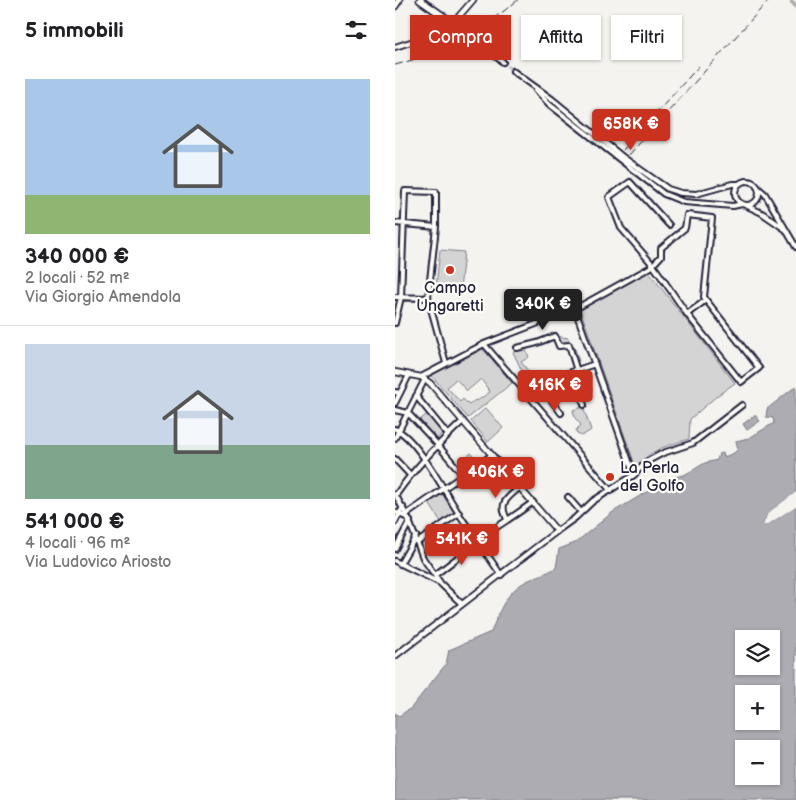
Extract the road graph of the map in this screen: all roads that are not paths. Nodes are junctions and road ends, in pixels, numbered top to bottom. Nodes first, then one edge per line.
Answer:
1 (420, 0) edge
2 (424, 0) edge
3 (473, 0) edge
4 (430, 3) edge
5 (442, 15) edge
6 (444, 15) edge
7 (460, 15) edge
8 (410, 42) edge
9 (395, 47) edge
10 (500, 60) edge
11 (503, 62) tunnel mouth
12 (513, 71) tunnel mouth
13 (531, 85) junction
14 (738, 184) junction
15 (757, 187) junction
16 (744, 205) junction
17 (395, 223) edge
18 (403, 223) junction
19 (669, 225) dead end
20 (436, 227) junction
21 (787, 231) junction
22 (796, 247) edge
23 (653, 265) junction
24 (395, 296) edge
25 (401, 297) junction
26 (428, 298) junction
27 (706, 300) junction
28 (575, 308) junction
29 (687, 314) junction
30 (395, 323) edge
31 (484, 344) junction
32 (517, 348) dead end
33 (446, 363) junction
34 (595, 364) junction
35 (576, 370) junction
36 (395, 372) edge
37 (409, 375) junction
38 (423, 378) junction
39 (539, 384) junction
40 (525, 392) junction
41 (397, 393) edge
42 (416, 396) junction
43 (395, 404) edge
44 (584, 405) dead end
45 (742, 405) dead end
46 (395, 410) edge
47 (408, 413) junction
48 (561, 413) dead end
49 (463, 421) junction
50 (397, 429) edge
51 (448, 435) junction
52 (395, 438) edge
53 (437, 444) junction
54 (492, 455) junction
55 (424, 458) junction
56 (395, 459) edge
57 (410, 475) junction
58 (463, 475) junction
59 (634, 475) junction
60 (520, 487) junction
61 (443, 488) junction
62 (611, 491) junction
63 (395, 495) edge
64 (567, 497) dead end
65 (533, 502) junction
66 (403, 507) junction
67 (581, 512) junction
68 (397, 513) edge
69 (459, 514) junction
70 (408, 518) junction
71 (507, 519) junction
72 (395, 522) edge
73 (557, 531) junction
74 (416, 536) junction
75 (478, 541) junction
76 (418, 542) junction
77 (395, 549) edge
78 (395, 561) edge
79 (401, 564) junction
80 (435, 575) junction
81 (501, 575) junction
82 (441, 584) junction
83 (462, 604) junction
84 (395, 656) edge

1 - 5 highway
2 - 4 highway
3 - 7 street
4 - 6 highway
8 - 9 street
10 - 11 street
12 - 13 street
13 - 14 street
13 - 16 street
14 - 15 street
14 - 16 street
15 - 16 street
15 - 21 street
16 - 21 street
17 - 18 street
18 - 20 street
18 - 20 street
18 - 25 street
19 - 23 street
20 - 26 street
21 - 22 street
23 - 27 street
23 - 28 street
23 - 29 street
24 - 25 street
25 - 26 street
25 - 30 street
26 - 33 street
27 - 29 street
27 - 29 street
28 - 31 street
28 - 34 street
31 - 33 street
31 - 40 street
32 - 35 street
33 - 38 street
34 - 35 street
34 - 59 street
35 - 39 street
35 - 44 street
36 - 37 street
37 - 38 street
37 - 41 street
38 - 42 street
38 - 49 street
39 - 40 street
39 - 48 street
40 - 62 street
41 - 43 street
42 - 47 street
42 - 51 street
45 - 59 street
46 - 47 street
47 - 50 street
47 - 53 street
49 - 51 street
49 - 54 street
50 - 52 street
50 - 55 street
51 - 53 street
53 - 55 street
53 - 58 street
54 - 58 street
54 - 60 street
55 - 57 street
55 - 61 street
56 - 57 street
57 - 63 street
58 - 61 street
59 - 62 street
60 - 65 street
60 - 71 street
61 - 69 street
61 - 70 street
62 - 67 street
63 - 66 street
64 - 67 street
65 - 71 street
65 - 73 street
66 - 68 street
66 - 70 street
67 - 73 street
68 - 70 street
68 - 72 street
69 - 75 street
69 - 76 street
70 - 74 street
70 - 77 street
71 - 75 street
73 - 81 street
74 - 76 street
74 - 79 street
75 - 80 street
75 - 81 street
76 - 80 street
78 - 79 street
79 - 82 street
80 - 82 street
81 - 83 street
82 - 83 street
83 - 84 street

